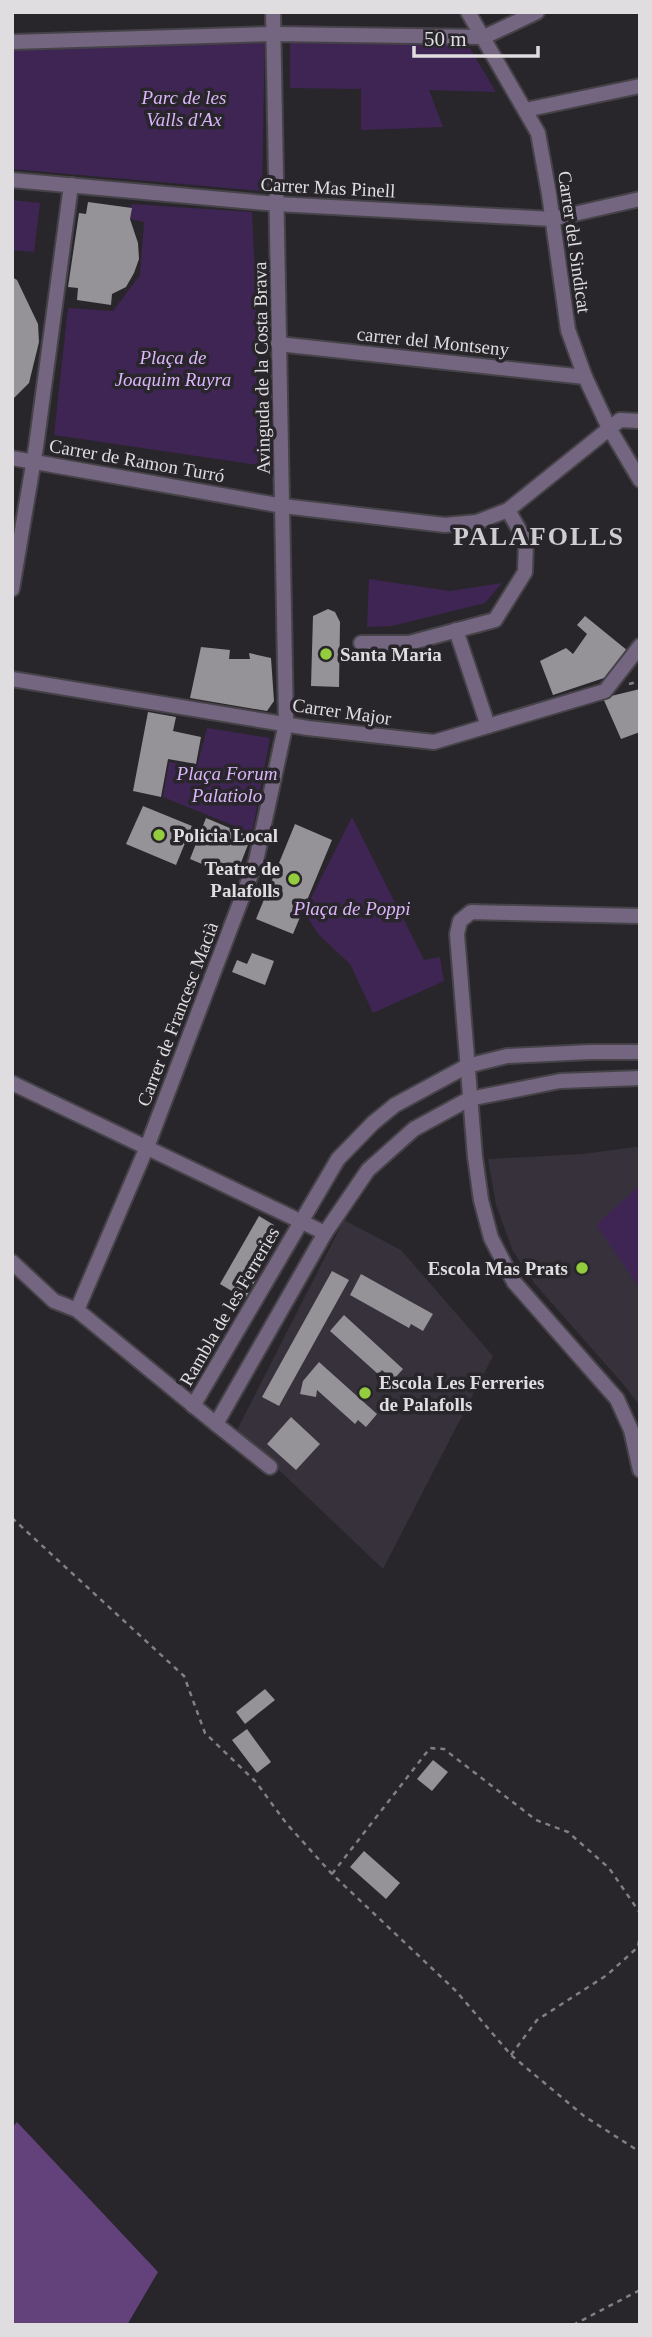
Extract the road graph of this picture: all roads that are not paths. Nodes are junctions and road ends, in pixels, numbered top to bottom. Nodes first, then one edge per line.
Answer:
1 (273, 12) edge
2 (468, 12) edge
3 (537, 12) edge
4 (274, 34) junction
5 (484, 37) junction
6 (12, 41) edge
7 (640, 86) edge
8 (525, 110) junction
9 (12, 180) edge
10 (71, 185) junction
11 (640, 199) edge
12 (277, 204) junction
13 (552, 219) junction
14 (278, 344) junction
15 (585, 377) junction
16 (640, 421) edge
17 (609, 428) junction
18 (12, 457) edge
19 (34, 460) junction
20 (640, 480) edge
21 (283, 506) junction
22 (508, 510) junction
23 (12, 589) edge
24 (456, 630) junction
25 (361, 643) dead end
26 (640, 646) edge
27 (12, 679) edge
28 (286, 723) junction
29 (488, 726) junction
30 (640, 916) edge
31 (640, 1052) edge
32 (467, 1066) junction
33 (640, 1079) edge
34 (12, 1083) edge
35 (469, 1099) junction
36 (147, 1147) junction
37 (301, 1220) junction
38 (325, 1233) junction
39 (12, 1262) edge
40 (77, 1310) junction
41 (193, 1406) junction
42 (216, 1423) junction
43 (270, 1467) dead end
44 (640, 1470) edge

1 - 4 street, Avinguda de la Costa Brava
2 - 5 street, Carrer del Sindicat
3 - 5 street
4 - 5 street
4 - 6 street
4 - 12 street, Avinguda de la Costa Brava
5 - 8 street, Carrer del Sindicat
7 - 8 street
8 - 13 street, Carrer del Sindicat
9 - 10 street, Carrer Mas Pinell
10 - 12 street, Carrer Mas Pinell
10 - 19 street
11 - 13 street, Carrer Mas Pinell
12 - 13 street, Carrer Mas Pinell
12 - 14 street, Avinguda de la Costa Brava
13 - 15 street, Carrer del Sindicat
14 - 15 street, carrer del Montseny
14 - 21 street, Avinguda de la Costa Brava
15 - 17 street, Carrer del Sindicat
16 - 17 street, Carrer de Ramon Turró
17 - 20 street, Carrer del Sindicat
17 - 22 street, Carrer de Ramon Turró
18 - 19 street, Carrer de Ramon Turró
19 - 21 street, Carrer de Ramon Turró
19 - 23 street
21 - 22 street, Carrer de Ramon Turró
21 - 28 street, Avinguda de la Costa Brava
22 - 24 street
24 - 25 street
24 - 29 street
26 - 29 street, Carrer Major
27 - 28 street, Carrer Major
28 - 29 street, Carrer Major
28 - 36 street, Carrer de Francesc Macià
30 - 32 street
31 - 32 street, Rambla de les Ferreries
32 - 35 street
32 - 37 street, Rambla de les Ferreries
33 - 35 street
34 - 36 street
35 - 38 street
35 - 44 street
36 - 37 street
36 - 40 street, Carrer de Francesc Macià
37 - 38 street
37 - 41 street, Rambla de les Ferreries
38 - 42 street
39 - 40 street
40 - 41 street
41 - 42 street, Rambla de les Ferreries
42 - 43 street, Rambla de les Ferreries

